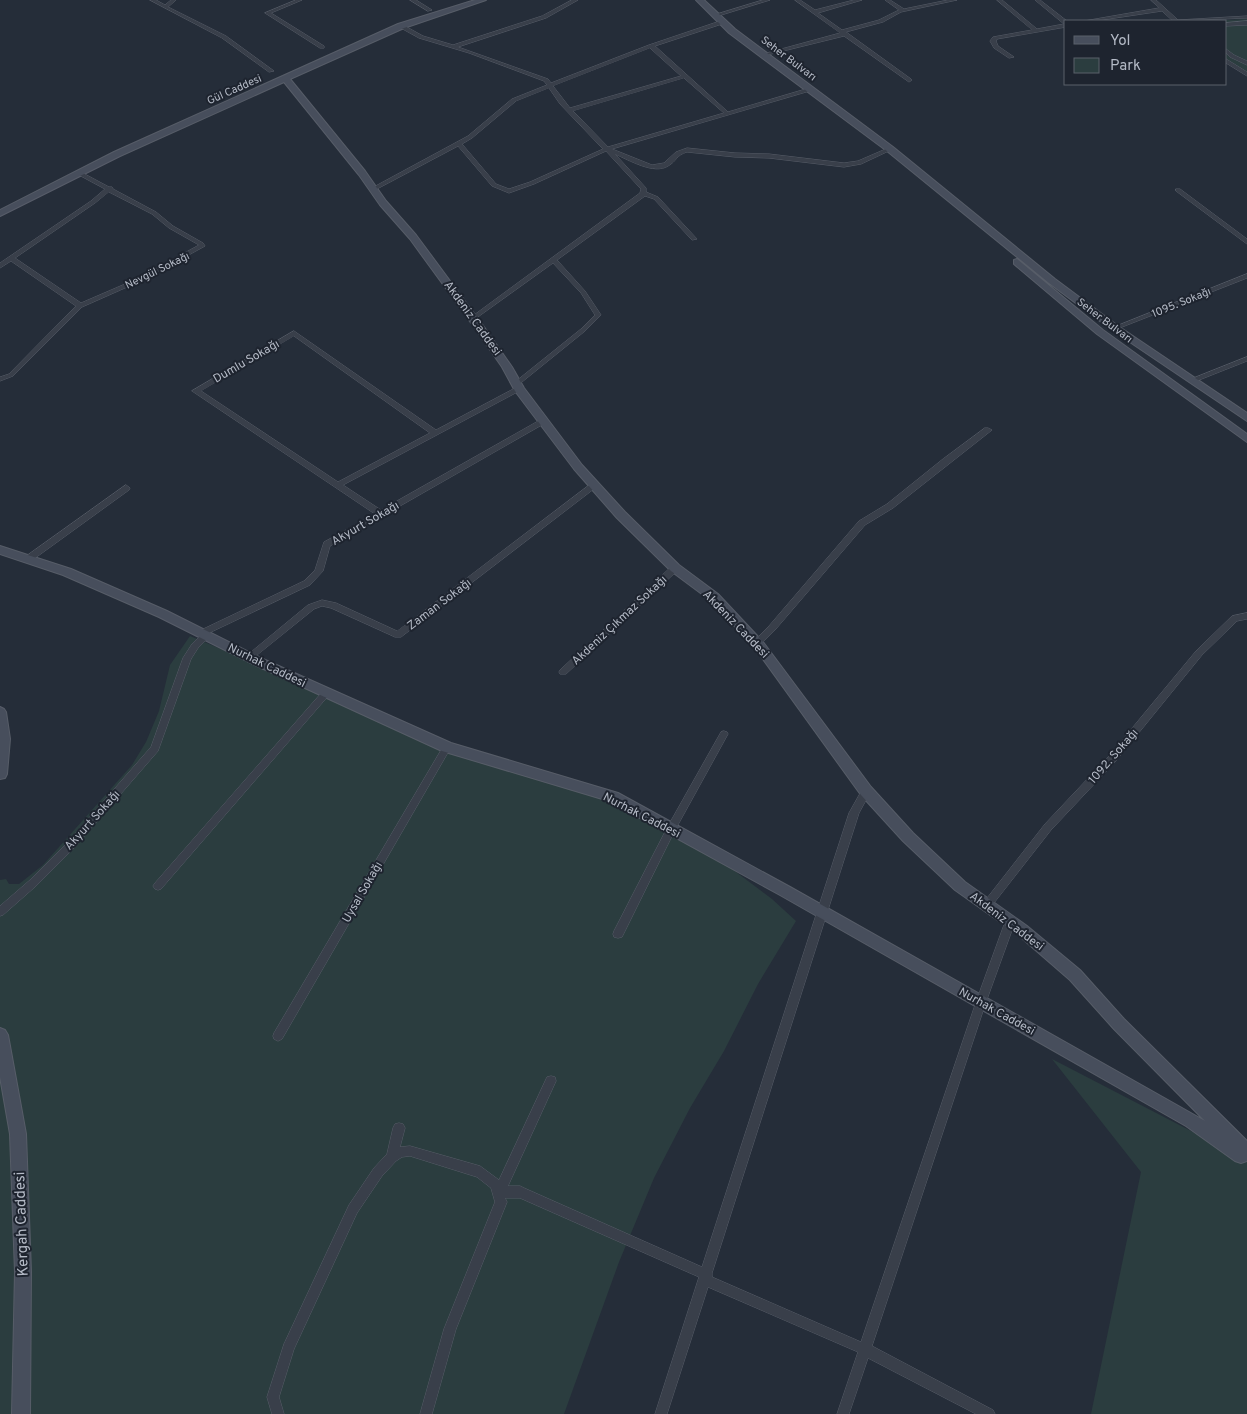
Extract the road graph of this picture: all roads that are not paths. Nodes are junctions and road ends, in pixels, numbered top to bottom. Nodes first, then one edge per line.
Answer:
1 (152, 0) edge
2 (174, 0) edge
3 (300, 0) edge
4 (412, 0) edge
5 (462, 0) edge
6 (482, 0) edge
7 (576, 0) edge
8 (700, 0) edge
9 (768, 0) edge
10 (797, 0) edge
11 (860, 0) edge
12 (887, 0) edge
13 (955, 0) edge
14 (999, 0) edge
15 (1037, 0) edge
16 (1153, 0) edge
17 (166, 7) junction
18 (1163, 9) junction
19 (430, 10) junction
20 (903, 10) junction
21 (814, 12) junction
22 (716, 15) junction
23 (1247, 17) edge
24 (1093, 20) edge
25 (1175, 20) edge
26 (1197, 20) edge
27 (723, 22) junction
28 (1064, 22) edge
29 (1247, 23) edge
30 (1064, 24) edge
31 (1227, 25) edge
32 (401, 26) junction
33 (1035, 30) junction
34 (842, 33) junction
35 (651, 46) junction
36 (322, 47) dead end
37 (452, 47) junction
38 (1227, 51) edge
39 (765, 56) junction
40 (1011, 57) dead end
41 (1247, 62) edge
42 (1227, 63) edge
43 (271, 71) dead end
44 (1247, 74) edge
45 (686, 76) junction
46 (286, 79) junction
47 (909, 80) dead end
48 (549, 86) junction
49 (811, 89) junction
50 (569, 110) junction
51 (728, 114) junction
52 (458, 143) junction
53 (890, 148) junction
54 (607, 149) junction
55 (80, 173) junction
56 (110, 188) junction
57 (373, 189) junction
58 (1178, 190) dead end
59 (643, 193) junction
60 (0, 204) edge
61 (959, 207) junction
62 (0, 213) edge
63 (694, 240) dead end
64 (1247, 242) edge
65 (12, 259) junction
66 (553, 259) junction
67 (0, 266) edge
68 (1247, 276) edge
69 (80, 306) junction
70 (473, 318) junction
71 (1115, 328) junction
72 (1247, 359) edge
73 (0, 379) edge
74 (1192, 380) junction
75 (518, 386) junction
76 (1247, 418) edge
77 (543, 422) junction
78 (988, 430) dead end
79 (435, 433) junction
80 (1247, 439) edge
81 (337, 485) junction
82 (595, 485) junction
83 (126, 488) dead end
84 (380, 514) junction
85 (0, 550) edge
86 (28, 559) junction
87 (675, 568) junction
88 (1247, 616) edge
89 (204, 634) junction
90 (757, 643) junction
91 (249, 657) junction
92 (563, 672) dead end
93 (326, 693) junction
94 (0, 712) edge
95 (724, 734) dead end
96 (447, 747) junction
97 (0, 774) edge
98 (866, 791) junction
99 (671, 829) junction
100 (158, 886) dead end
101 (987, 905) junction
102 (0, 912) edge
103 (822, 912) junction
104 (1010, 922) junction
105 (618, 934) dead end
106 (981, 1002) junction
107 (0, 1035) edge
108 (278, 1036) dead end
109 (551, 1081) dead end
110 (398, 1128) dead end
111 (1247, 1152) edge
112 (392, 1157) junction
113 (1247, 1160) edge
114 (499, 1192) junction
115 (706, 1278) junction
116 (864, 1349) junction
117 (21, 1414) edge
118 (278, 1414) edge
119 (426, 1414) edge
120 (661, 1414) edge
121 (843, 1414) edge
122 (989, 1414) edge

1 - 17 street
2 - 17 street
3 - 36 street
4 - 19 street
5 - 19 street, Gül Caddesi
6 - 32 street, Gül Caddesi
7 - 37 street
8 - 22 street, Seher Bulvarı
9 - 22 street
10 - 21 street
11 - 21 street
12 - 20 street
13 - 20 street
14 - 33 street
15 - 28 street
16 - 18 street
17 - 43 street
18 - 24 street
18 - 25 street
19 - 60 street, Gül Caddesi
20 - 34 street
21 - 34 street
22 - 27 street, Seher Bulvarı
23 - 26 street
27 - 35 street
27 - 39 street, Seher Bulvarı
29 - 31 street
30 - 33 street
32 - 37 street
32 - 46 street, Gül Caddesi
33 - 40 street
34 - 39 street
34 - 47 street
35 - 45 street
35 - 48 street
37 - 48 street
38 - 41 street
39 - 49 street, Seher Bulvarı
42 - 44 street
45 - 50 street
45 - 51 street
46 - 55 street, Gül Caddesi
46 - 57 street, Akdeniz Caddesi
48 - 50 street
48 - 52 street
49 - 51 street
49 - 53 street, Seher Bulvarı
50 - 54 street
51 - 54 street
52 - 54 street
52 - 57 street
53 - 54 street
53 - 61 street, Seher Bulvarı
54 - 59 street
55 - 56 street, Nevgül Sokağı
55 - 62 street, Gül Caddesi
56 - 65 street
56 - 69 street, Nevgül Sokağı
57 - 70 street, Akdeniz Caddesi
58 - 64 street
59 - 63 street
59 - 66 street
61 - 71 street, Seher Bulvarı
61 - 80 street, Seher Bulvarı
65 - 67 street
65 - 69 street
66 - 70 street
66 - 75 street
68 - 71 street, 1095. Sokağı
69 - 73 street, Nevgül Sokağı
70 - 75 street, Akdeniz Caddesi
71 - 74 street, Seher Bulvarı
72 - 74 street
74 - 76 street, Seher Bulvarı
75 - 77 street, Akdeniz Caddesi
75 - 79 street
77 - 82 street, Akdeniz Caddesi
77 - 84 street, Akyurt Sokağı
78 - 90 street
79 - 81 street
79 - 81 street, Dumlu Sokağı
81 - 84 street, Dumlu Sokağı
82 - 87 street, Akdeniz Caddesi
82 - 91 street, Zaman Sokağı
83 - 86 street
84 - 89 street, Akyurt Sokağı
85 - 86 street, Nurhak Caddesi
86 - 89 street, Nurhak Caddesi
87 - 90 street, Akdeniz Caddesi
87 - 92 street, Akdeniz Çıkmaz Sokağı
88 - 101 street, 1092. Sokağı
89 - 91 street, Nurhak Caddesi
89 - 102 street, Akyurt Sokağı
90 - 98 street, Akdeniz Caddesi
91 - 93 street, Nurhak Caddesi
93 - 96 street, Nurhak Caddesi
93 - 100 street
94 - 97 street
95 - 99 street
96 - 99 street, Nurhak Caddesi
96 - 108 street, Uysal Sokağı
98 - 101 street, Akdeniz Caddesi
98 - 103 street
99 - 103 street, Nurhak Caddesi
99 - 105 street
101 - 104 street, Akdeniz Caddesi
103 - 106 street, Nurhak Caddesi
103 - 115 street
104 - 106 street
104 - 111 street, Akdeniz Caddesi
106 - 113 street, Nurhak Caddesi
106 - 116 street
107 - 117 street, Kergah Caddesi
109 - 114 street
110 - 112 street
112 - 114 street
112 - 118 street
114 - 115 street
114 - 119 street
115 - 116 street
115 - 120 street
116 - 121 street
116 - 122 street

